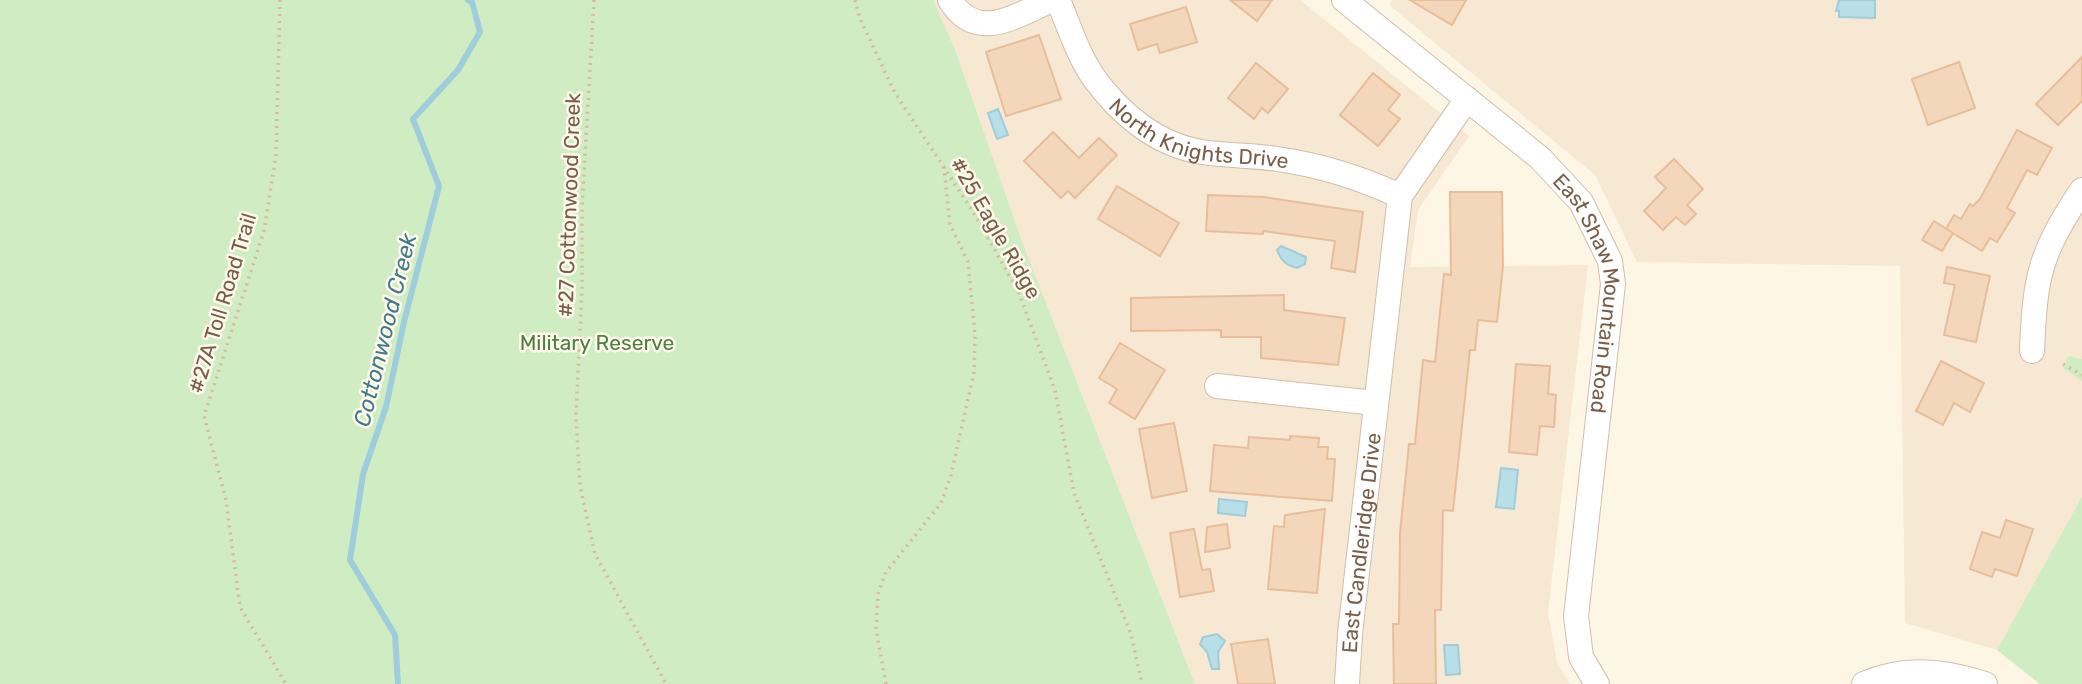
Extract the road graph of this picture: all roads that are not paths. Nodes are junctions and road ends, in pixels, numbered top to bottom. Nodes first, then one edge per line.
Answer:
1 (950, 0) edge
2 (1052, 0) edge
3 (1058, 0) edge
4 (1355, 4) edge
5 (1467, 99) junction
6 (2082, 190) edge
7 (1400, 196) junction
8 (2032, 351) dead end
9 (1217, 386) dead end
10 (1375, 403) junction
11 (1348, 684) edge
12 (1597, 684) edge
13 (1864, 684) edge
14 (1985, 684) edge

1 - 2 street
3 - 7 street, North Knights Drive
4 - 5 street, East Shaw Mountain Road
5 - 7 street, East Candleridge Drive
5 - 12 street, East Shaw Mountain Road
6 - 8 street
7 - 10 street, East Candleridge Drive
9 - 10 street, East Candleridge Drive
10 - 11 street, East Candleridge Drive
13 - 14 street

